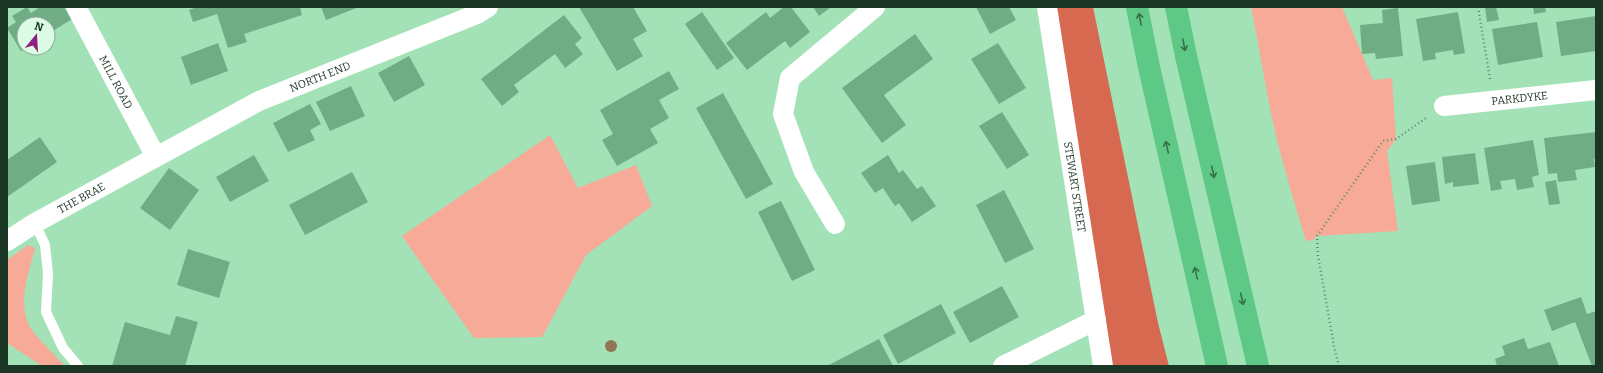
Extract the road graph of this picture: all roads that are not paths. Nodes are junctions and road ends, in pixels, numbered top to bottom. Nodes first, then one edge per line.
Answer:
1 (76, 7) edge
2 (488, 7) edge
3 (875, 7) edge
4 (1047, 7) edge
5 (1137, 7) edge
6 (1176, 7) edge
7 (1596, 90) edge
8 (1444, 106) road end
9 (156, 157) junction
10 (35, 223) junction
11 (835, 224) dead end
12 (7, 241) edge
13 (1096, 320) junction
14 (78, 366) edge
15 (1003, 366) edge
16 (1103, 366) edge
17 (1217, 366) edge
18 (1258, 366) edge

1 - 9 street, MILL ROAD
2 - 9 street, NORTH END
3 - 11 street
4 - 13 street, STEWART STREET
17 -> 5 highway
6 -> 18 highway
7 - 8 street, PARKDYKE
9 - 10 street, THE BRAE
10 - 12 street, THE BRAE
10 - 14 lane
13 - 15 street
13 - 16 street, STEWART STREET

